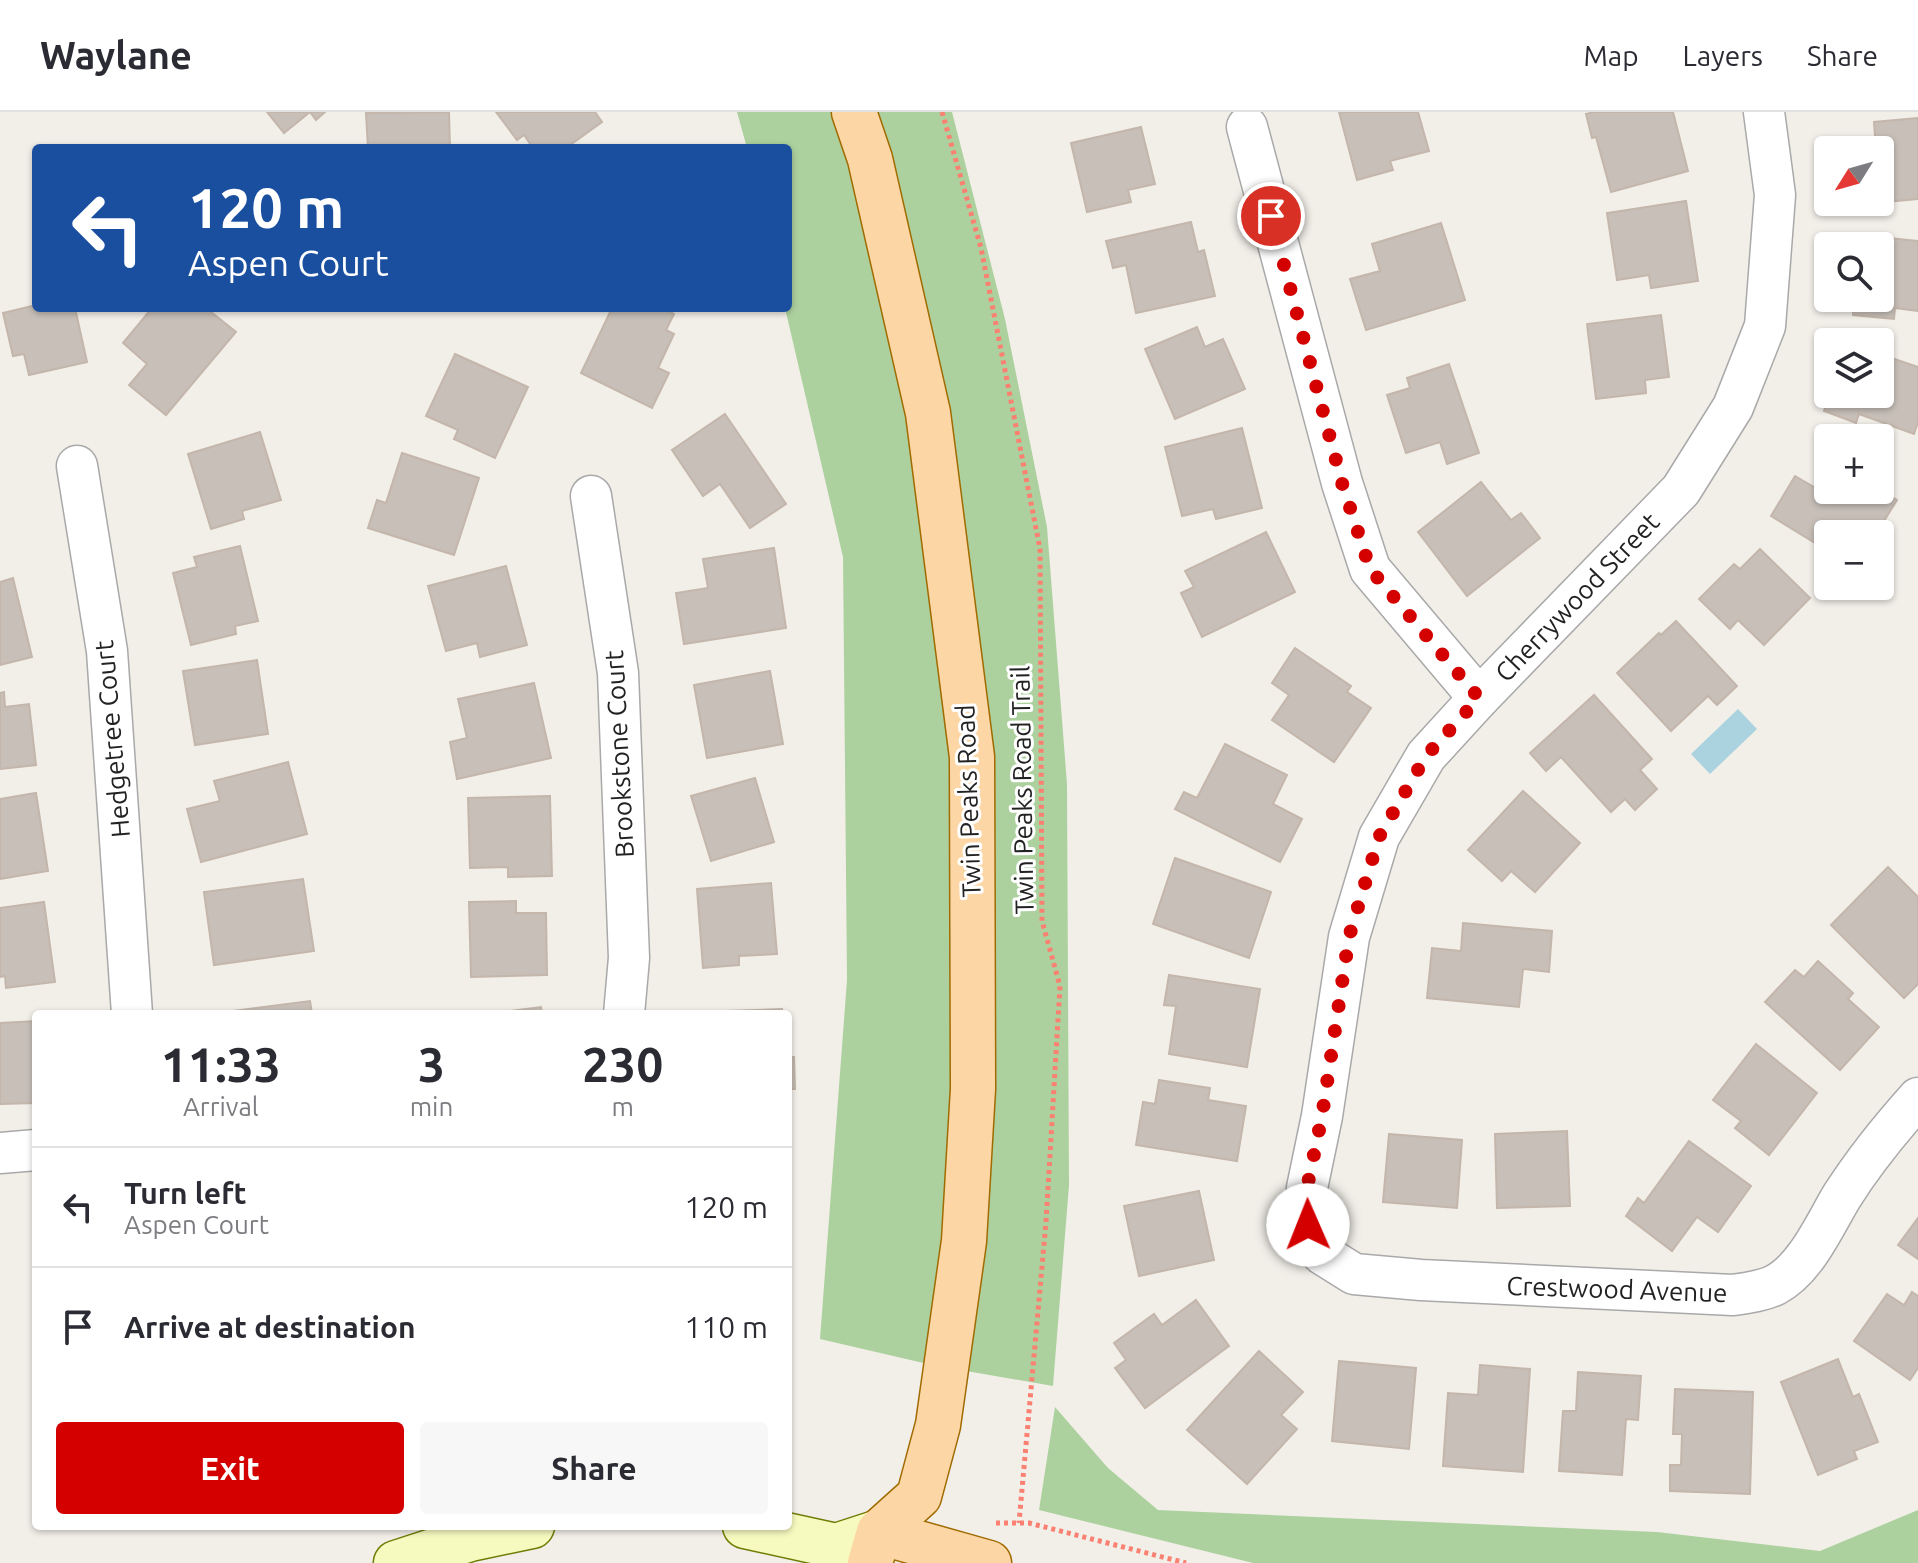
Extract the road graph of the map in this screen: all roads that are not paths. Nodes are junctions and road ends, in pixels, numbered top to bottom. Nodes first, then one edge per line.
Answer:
1 (854, 112) edge
2 (1764, 112) edge
3 (1247, 127) dead end
4 (77, 466) dead end
5 (591, 496) dead end
6 (1479, 698) junction
7 (132, 1010) edge
8 (624, 1010) edge
9 (1918, 1098) edge
10 (32, 1150) edge
11 (0, 1153) edge
12 (1322, 1254) joint
13 (919, 1496) junction
14 (522, 1530) edge
15 (763, 1530) edge
16 (472, 1551) edge
17 (858, 1551) edge
18 (970, 1551) edge
19 (396, 1563) edge

1 - 13 main road, Twin Peaks Road
2 - 6 street, Cherrywood Street
3 - 6 street
4 - 7 street, Hedgetree Court
5 - 8 street, Brookstone Court
6 - 12 street, Cherrywood Street
9 - 12 street, Crestwood Avenue
10 - 11 street
13 - 17 main road
13 - 18 main road
14 - 16 street
15 - 17 street
16 - 19 street
17 - 18 main road

